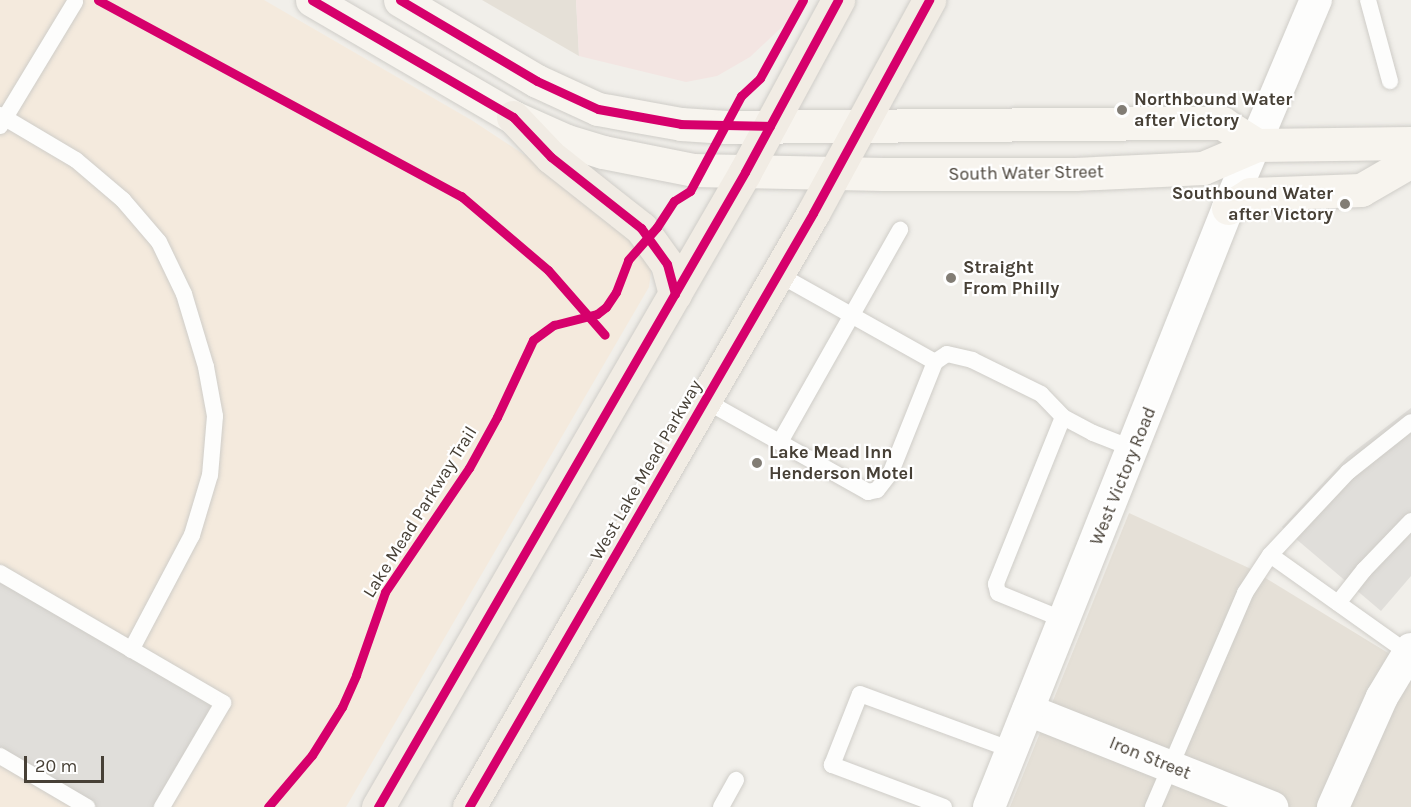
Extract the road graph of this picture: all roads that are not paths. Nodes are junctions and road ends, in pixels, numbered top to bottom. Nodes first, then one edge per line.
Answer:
1 (312, 0) edge
2 (400, 0) edge
3 (838, 0) edge
4 (928, 0) edge
5 (1316, 0) edge
6 (1368, 0) edge
7 (75, 2) dead end
8 (1390, 81) dead end
9 (513, 117) junction
10 (2, 120) edge
11 (1411, 143) edge
12 (1257, 145) junction
13 (758, 149) junction
14 (849, 149) junction
15 (1411, 161) edge
16 (1228, 208) junction
17 (900, 230) dead end
18 (778, 274) junction
19 (675, 294) junction
20 (850, 315) junction
21 (935, 362) junction
22 (706, 401) junction
23 (1063, 417) junction
24 (1411, 422) edge
25 (780, 442) junction
26 (1134, 449) junction
27 (1411, 521) edge
28 (1270, 555) junction
29 (0, 573) edge
30 (1338, 603) junction
31 (1064, 620) junction
32 (131, 650) junction
33 (1409, 651) edge
34 (1028, 710) junction
35 (1012, 750) junction
36 (0, 756) edge
37 (1169, 766) junction
38 (736, 780) dead end
39 (87, 807) edge
40 (162, 807) edge
41 (378, 807) edge
42 (469, 807) edge
43 (721, 807) edge
44 (944, 807) edge
45 (989, 807) edge
46 (1153, 807) edge
47 (1272, 807) edge
48 (1333, 807) edge

1 - 9 main road
2 - 13 main road
3 - 13 main road
4 - 14 main road, West Lake Mead Parkway
5 - 12 street, West Victory Road
6 - 8 lane
7 - 10 lane
9 - 13 main road
9 - 19 main road
10 - 32 lane
11 - 12 main road, South Water Street
12 - 14 main road, South Water Street
12 - 14 main road, South Water Street
12 - 16 street, West Victory Road
13 - 14 main road, South Water Street
13 - 14 main road, South Water Street
13 - 19 main road
14 - 18 main road, West Lake Mead Parkway
15 - 16 main road
16 - 26 street, West Victory Road
17 - 20 lane
18 - 20 lane
18 - 22 main road, West Lake Mead Parkway
19 - 41 main road
20 - 21 lane
20 - 25 lane
21 - 23 lane
21 - 25 lane
22 - 25 lane
22 - 42 main road, West Lake Mead Parkway
23 - 26 lane
23 - 31 lane
24 - 28 lane
26 - 31 street, West Victory Road
27 - 30 lane
28 - 30 lane
28 - 37 lane
29 - 32 lane
30 - 33 lane
31 - 34 street, West Victory Road
32 - 40 lane
33 - 48 street
34 - 35 street, West Victory Road
34 - 37 street, Iron Street
35 - 44 lane
35 - 45 street, West Victory Road
36 - 39 lane
37 - 46 lane
37 - 47 street, Iron Street
38 - 43 lane

